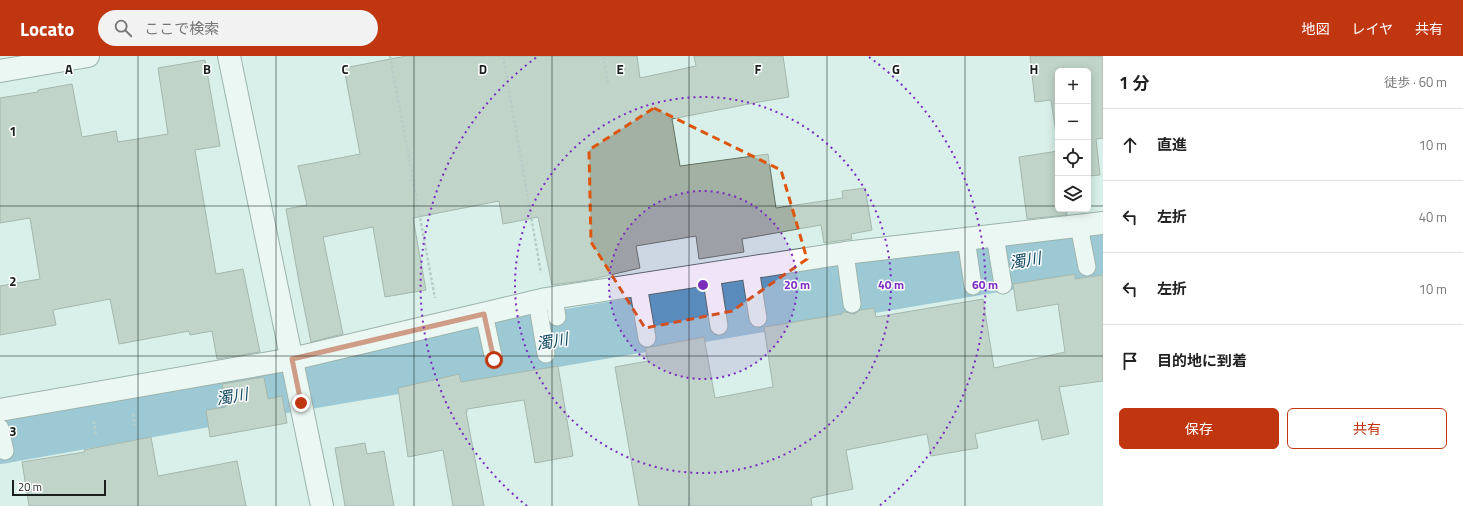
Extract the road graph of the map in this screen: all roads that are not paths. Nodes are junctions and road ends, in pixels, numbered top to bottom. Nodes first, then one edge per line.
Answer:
1 (88, 56) edge
2 (229, 56) edge
3 (0, 71) edge
4 (1103, 223) edge
5 (1081, 231) junction
6 (996, 242) junction
7 (967, 247) junction
8 (847, 263) junction
9 (1087, 267) dead end
10 (752, 276) junction
11 (712, 284) junction
12 (1003, 285) dead end
13 (973, 286) dead end
14 (640, 295) junction
15 (852, 304) dead end
16 (547, 307) junction
17 (758, 318) dead end
18 (486, 322) junction
19 (719, 326) dead end
20 (647, 338) dead end
21 (546, 354) dead end
22 (292, 359) junction
23 (494, 360) dead end
24 (0, 410) edge
25 (0, 428) edge
26 (5, 451) dead end
27 (322, 506) edge

1 - 3 street
2 - 22 street
4 - 5 street
5 - 6 street
5 - 9 lane
6 - 7 street
6 - 12 lane
7 - 8 street
7 - 13 lane
8 - 10 street
8 - 15 lane
10 - 11 street
10 - 17 lane
11 - 14 street
11 - 19 lane
14 - 16 street
14 - 20 lane
16 - 18 street
16 - 21 lane
18 - 22 street
18 - 23 lane
22 - 24 street
22 - 27 street
25 - 26 lane

